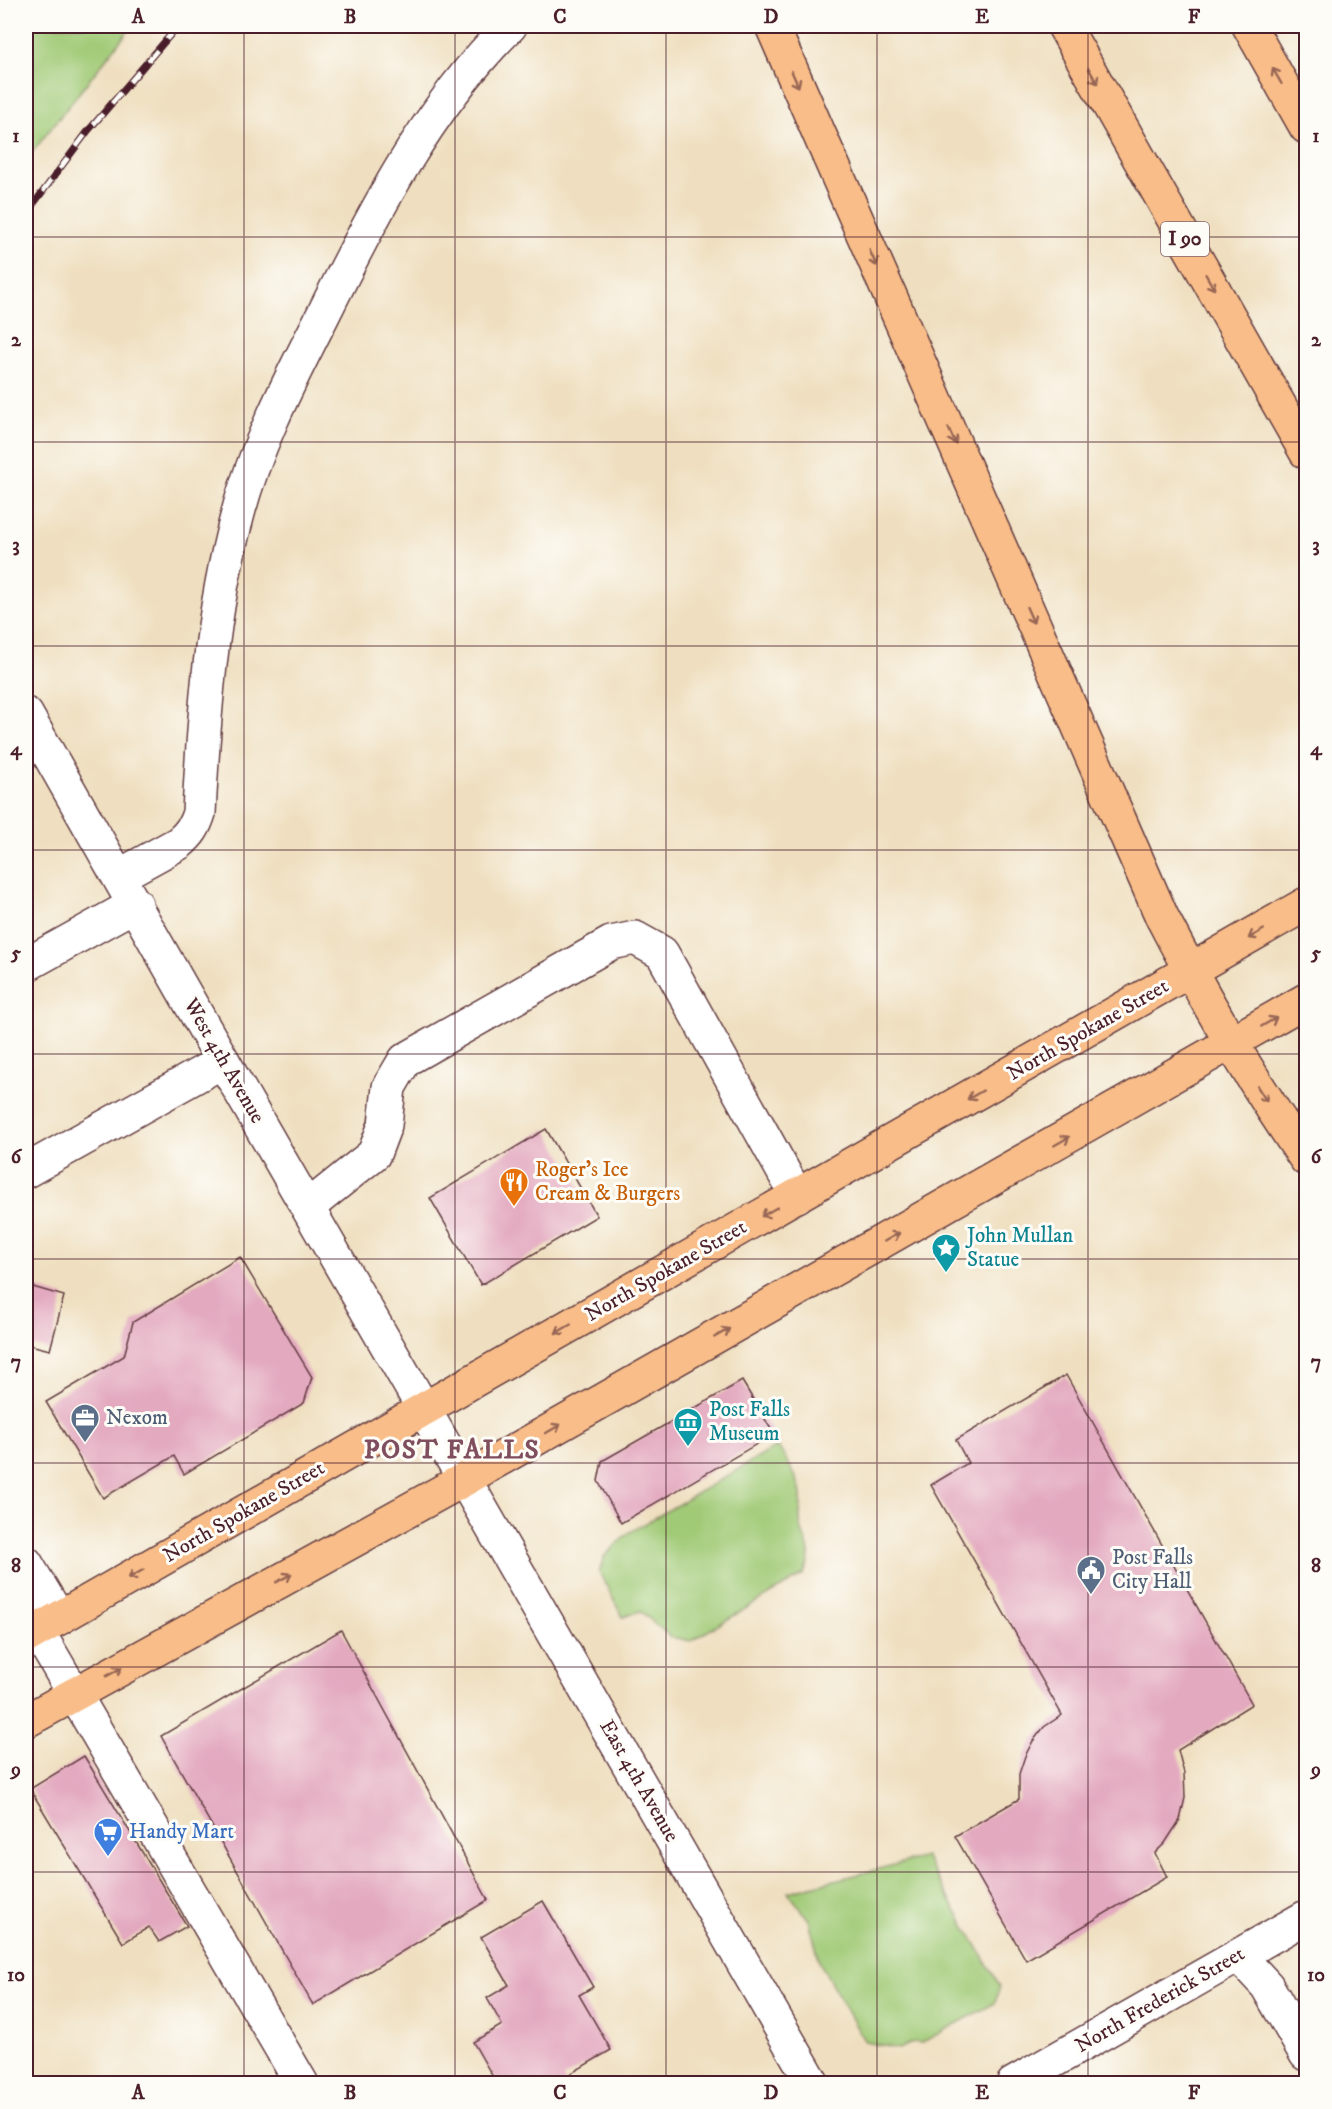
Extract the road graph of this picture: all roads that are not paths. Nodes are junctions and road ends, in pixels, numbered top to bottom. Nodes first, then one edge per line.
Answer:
1 (510, 26) edge
2 (772, 26) edge
3 (1064, 26) edge
4 (1249, 26) edge
5 (1306, 127) edge
6 (1306, 452) edge
7 (26, 714) edge
8 (120, 876) junction
9 (135, 904) junction
10 (1306, 904) edge
11 (26, 965) edge
12 (1190, 972) junction
13 (1306, 1000) edge
14 (1231, 1044) junction
15 (224, 1061) junction
16 (1306, 1159) edge
17 (26, 1171) edge
18 (797, 1196) junction
19 (308, 1207) junction
20 (424, 1409) junction
21 (465, 1479) junction
22 (26, 1563) edge
23 (41, 1628) edge
24 (76, 1693) junction
25 (26, 1721) edge
26 (1306, 1917) edge
27 (1239, 1956) junction
28 (1306, 2055) edge
29 (302, 2084) edge
30 (813, 2084) edge
31 (1013, 2084) edge

1 - 8 street
2 -> 12 main road
3 -> 6 main road, I 90
5 -> 4 main road
7 - 8 street, West 4th Avenue
8 - 9 street, West 4th Avenue
9 - 11 street
9 - 15 street, West 4th Avenue
10 -> 12 main road, North Spokane Street
12 - 14 main road
12 -> 18 main road, North Spokane Street
14 -> 13 main road
14 -> 16 main road
21 -> 14 main road
15 - 17 street
15 - 19 street, West 4th Avenue
18 - 19 street
18 -> 20 main road, North Spokane Street
19 - 20 street, West 4th Avenue
20 - 21 street, East 4th Avenue
20 -> 23 main road, North Spokane Street
24 -> 21 main road
21 - 30 street, East 4th Avenue
22 - 23 street
23 - 24 street
24 - 25 main road
24 - 29 street
26 - 27 street, North Frederick Street
27 - 28 street
27 - 31 street, North Frederick Street

